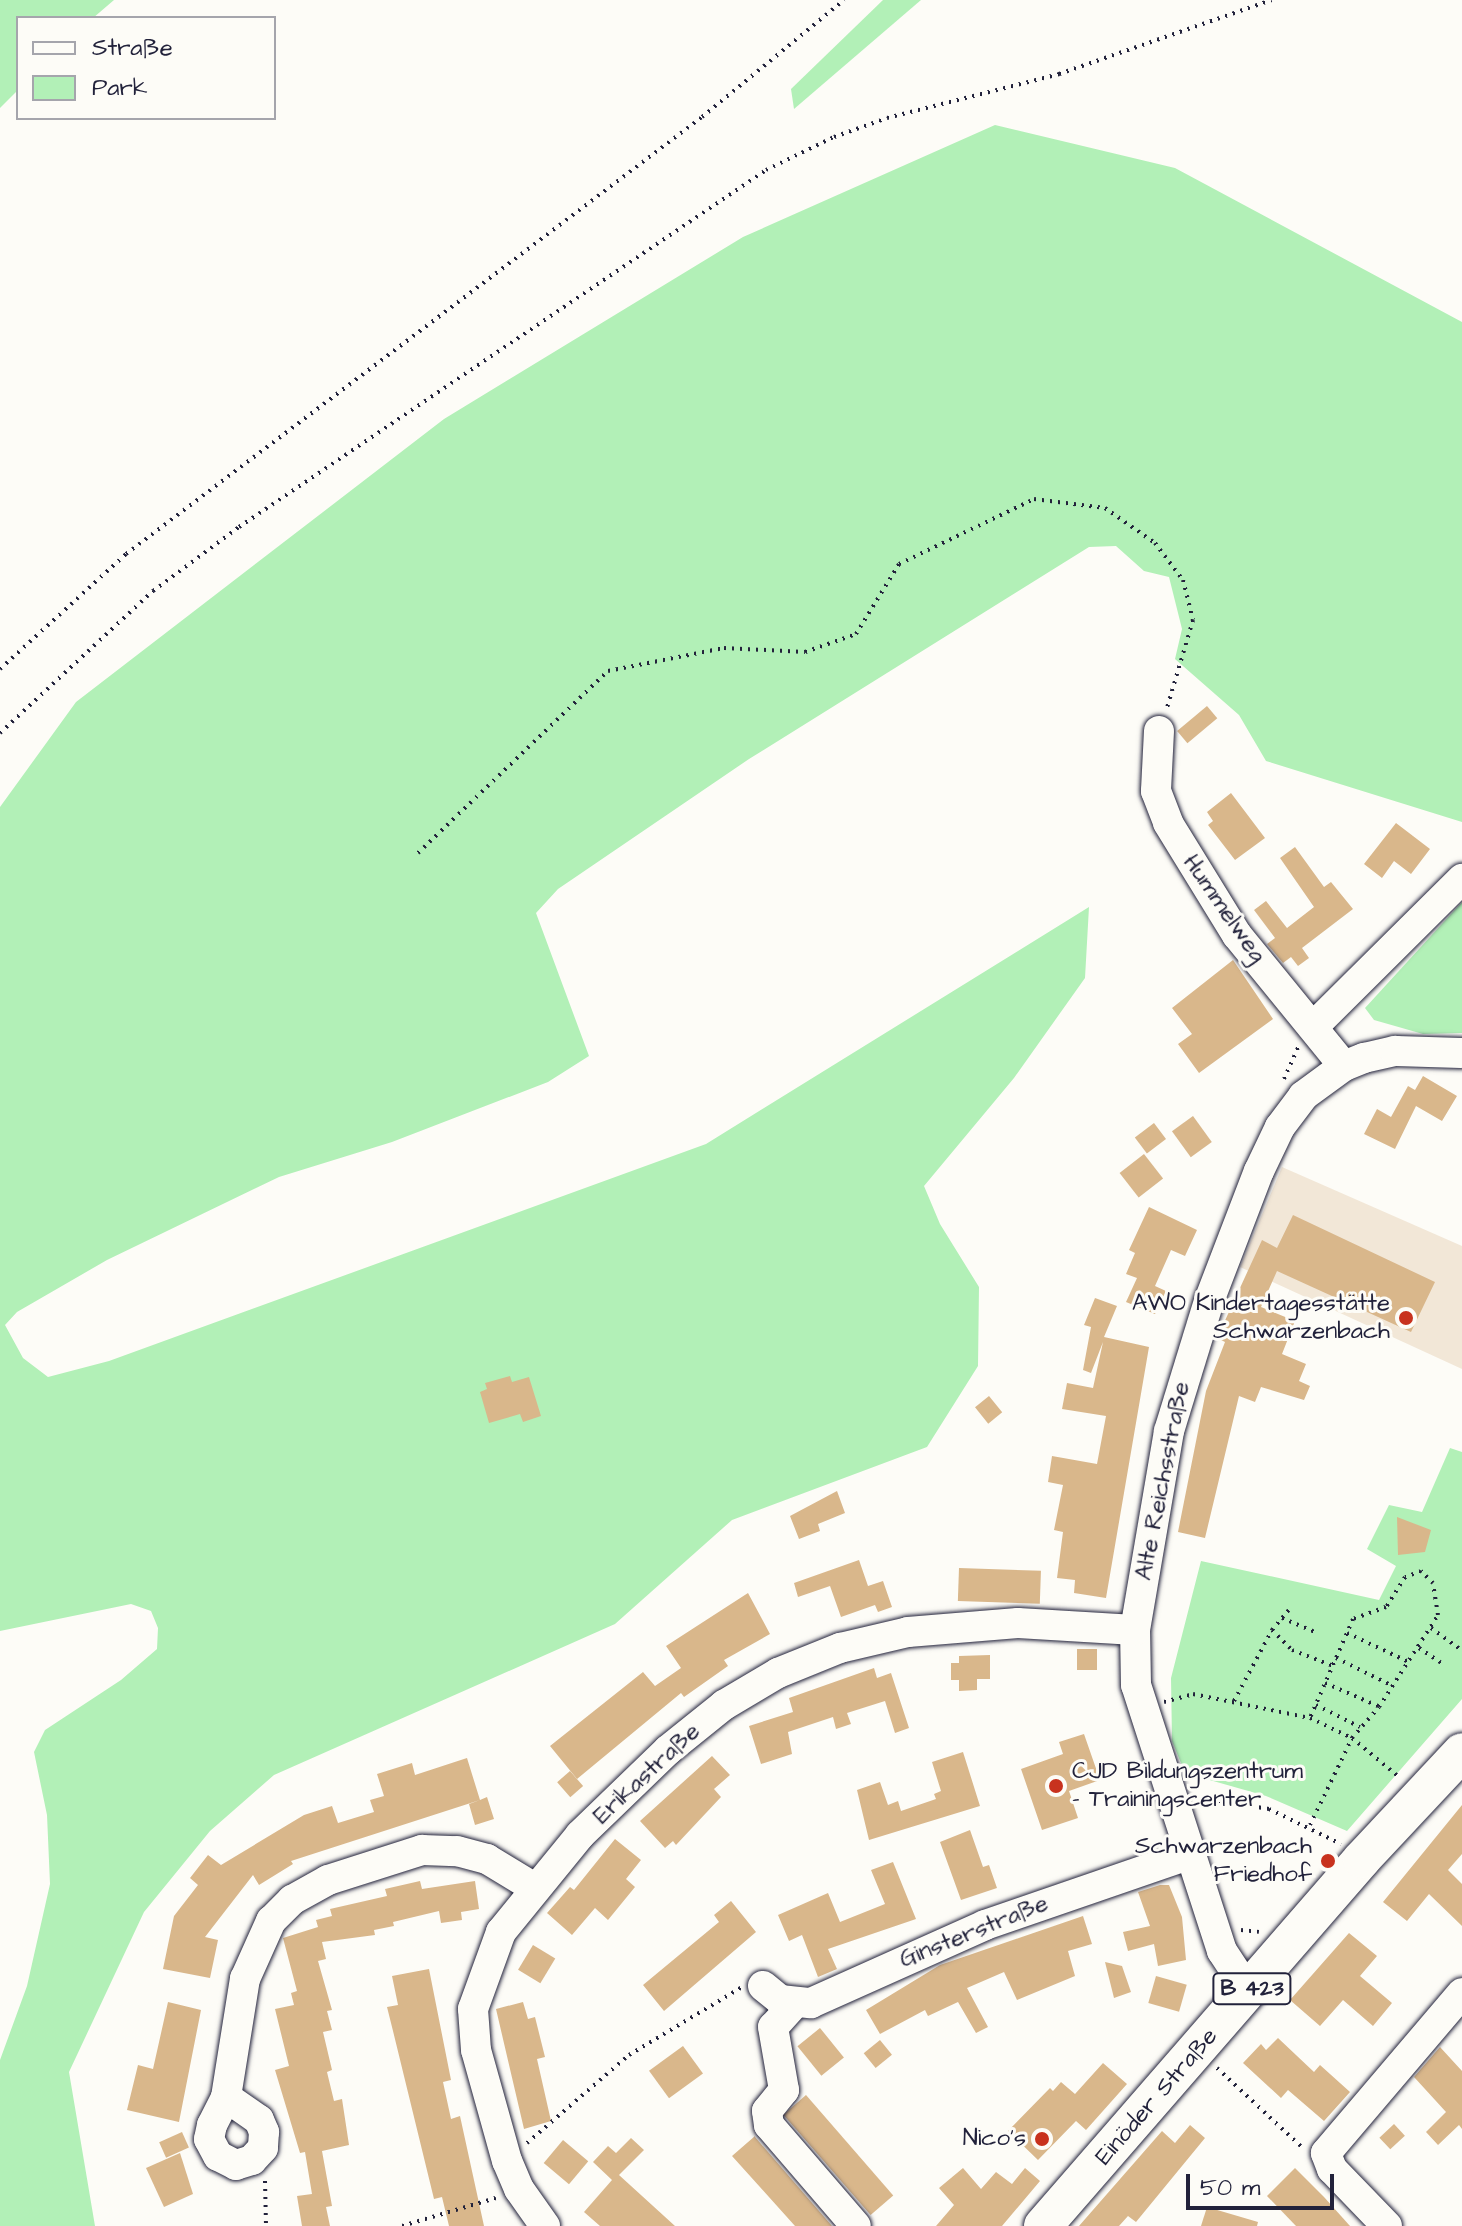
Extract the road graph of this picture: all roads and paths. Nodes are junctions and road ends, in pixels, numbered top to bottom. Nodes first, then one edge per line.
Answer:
1 (844, 0) edge
2 (1271, 0) edge
3 (0, 669) edge
4 (1159, 731) joint
5 (0, 733) edge
6 (418, 853) dead end
7 (1462, 879) edge
8 (1314, 1026) junction
9 (1462, 1053) edge
10 (1344, 1066) junction
11 (1289, 1610) dead end
12 (1282, 1618) junction
13 (1431, 1628) junction
14 (1135, 1630) junction
15 (1272, 1630) junction
16 (1317, 1633) dead end
17 (1347, 1633) junction
18 (1419, 1648) junction
19 (1460, 1649) dead end
20 (1336, 1658) junction
21 (1409, 1662) junction
22 (1443, 1664) dead end
23 (1333, 1666) junction
24 (1325, 1683) junction
25 (1393, 1686) junction
26 (1234, 1701) junction
27 (1316, 1705) junction
28 (1141, 1707) junction
29 (1379, 1707) junction
30 (1310, 1718) junction
31 (1361, 1727) junction
32 (1352, 1738) junction
33 (1462, 1752) edge
34 (1174, 1799) junction
35 (1417, 1801) junction
36 (1310, 1825) junction
37 (1191, 1854) junction
38 (1362, 1859) junction
39 (533, 1887) junction
40 (1266, 1928) dead end
41 (1215, 1931) junction
42 (763, 1986) joint
43 (1249, 1992) junction
44 (794, 2004) junction
45 (1456, 2013) edge
46 (1198, 2051) junction
47 (226, 2097) junction
48 (1326, 2153) junction
49 (252, 2160) junction
50 (507, 2161) junction
51 (519, 2189) junction
52 (266, 2226) edge
53 (402, 2226) edge
54 (545, 2226) edge
55 (856, 2226) edge
56 (1043, 2226) edge
57 (1387, 2226) edge

1 - 3 path
2 - 5 path
4 - 6 path
4 - 8 street, Hummelweg
7 - 8 street
8 - 10 street, Hummelweg
9 - 10 street, Alte Reichsstraße
10 - 14 street, Alte Reichsstraße
11 - 12 path
12 - 15 path
12 - 16 path
13 - 17 path
13 - 18 path
13 - 19 path
14 - 28 street, Alte Reichsstraße
14 - 39 street, Erikastraße
15 - 23 path
15 - 26 path
17 - 20 path
17 - 21 path
18 - 21 path
18 - 22 path
20 - 23 path
20 - 25 path
21 - 25 path
23 - 24 path
24 - 27 path
24 - 29 path
25 - 29 path
26 - 28 path
26 - 30 path
27 - 30 path
27 - 31 path
28 - 34 street, Alte Reichsstraße
29 - 31 path
30 - 32 path
31 - 32 path
32 - 35 path
32 - 36 path
33 - 35 main road, Einöder Straße / B 423
34 - 36 path
34 - 37 street, Alte Reichsstraße
35 - 38 main road, Einöder Straße / B 423
36 - 38 path
37 - 41 street, Alte Reichsstraße
37 - 44 street, Ginsterstraße
38 - 43 main road, Einöder Straße / B 423
39 - 47 street
39 - 50 street, Erikastraße
40 - 41 path
41 - 43 street, Alte Reichsstraße
42 - 44 street
42 - 50 path
43 - 46 main road, Einöder Straße / B 423
44 - 55 street
45 - 48 street
46 - 48 path
46 - 56 main road, Einöder Straße / B 423
47 - 49 street
47 - 49 street
48 - 57 street
49 - 52 path
50 - 51 street, Erikastraße
51 - 53 path
51 - 54 street, Erikastraße

